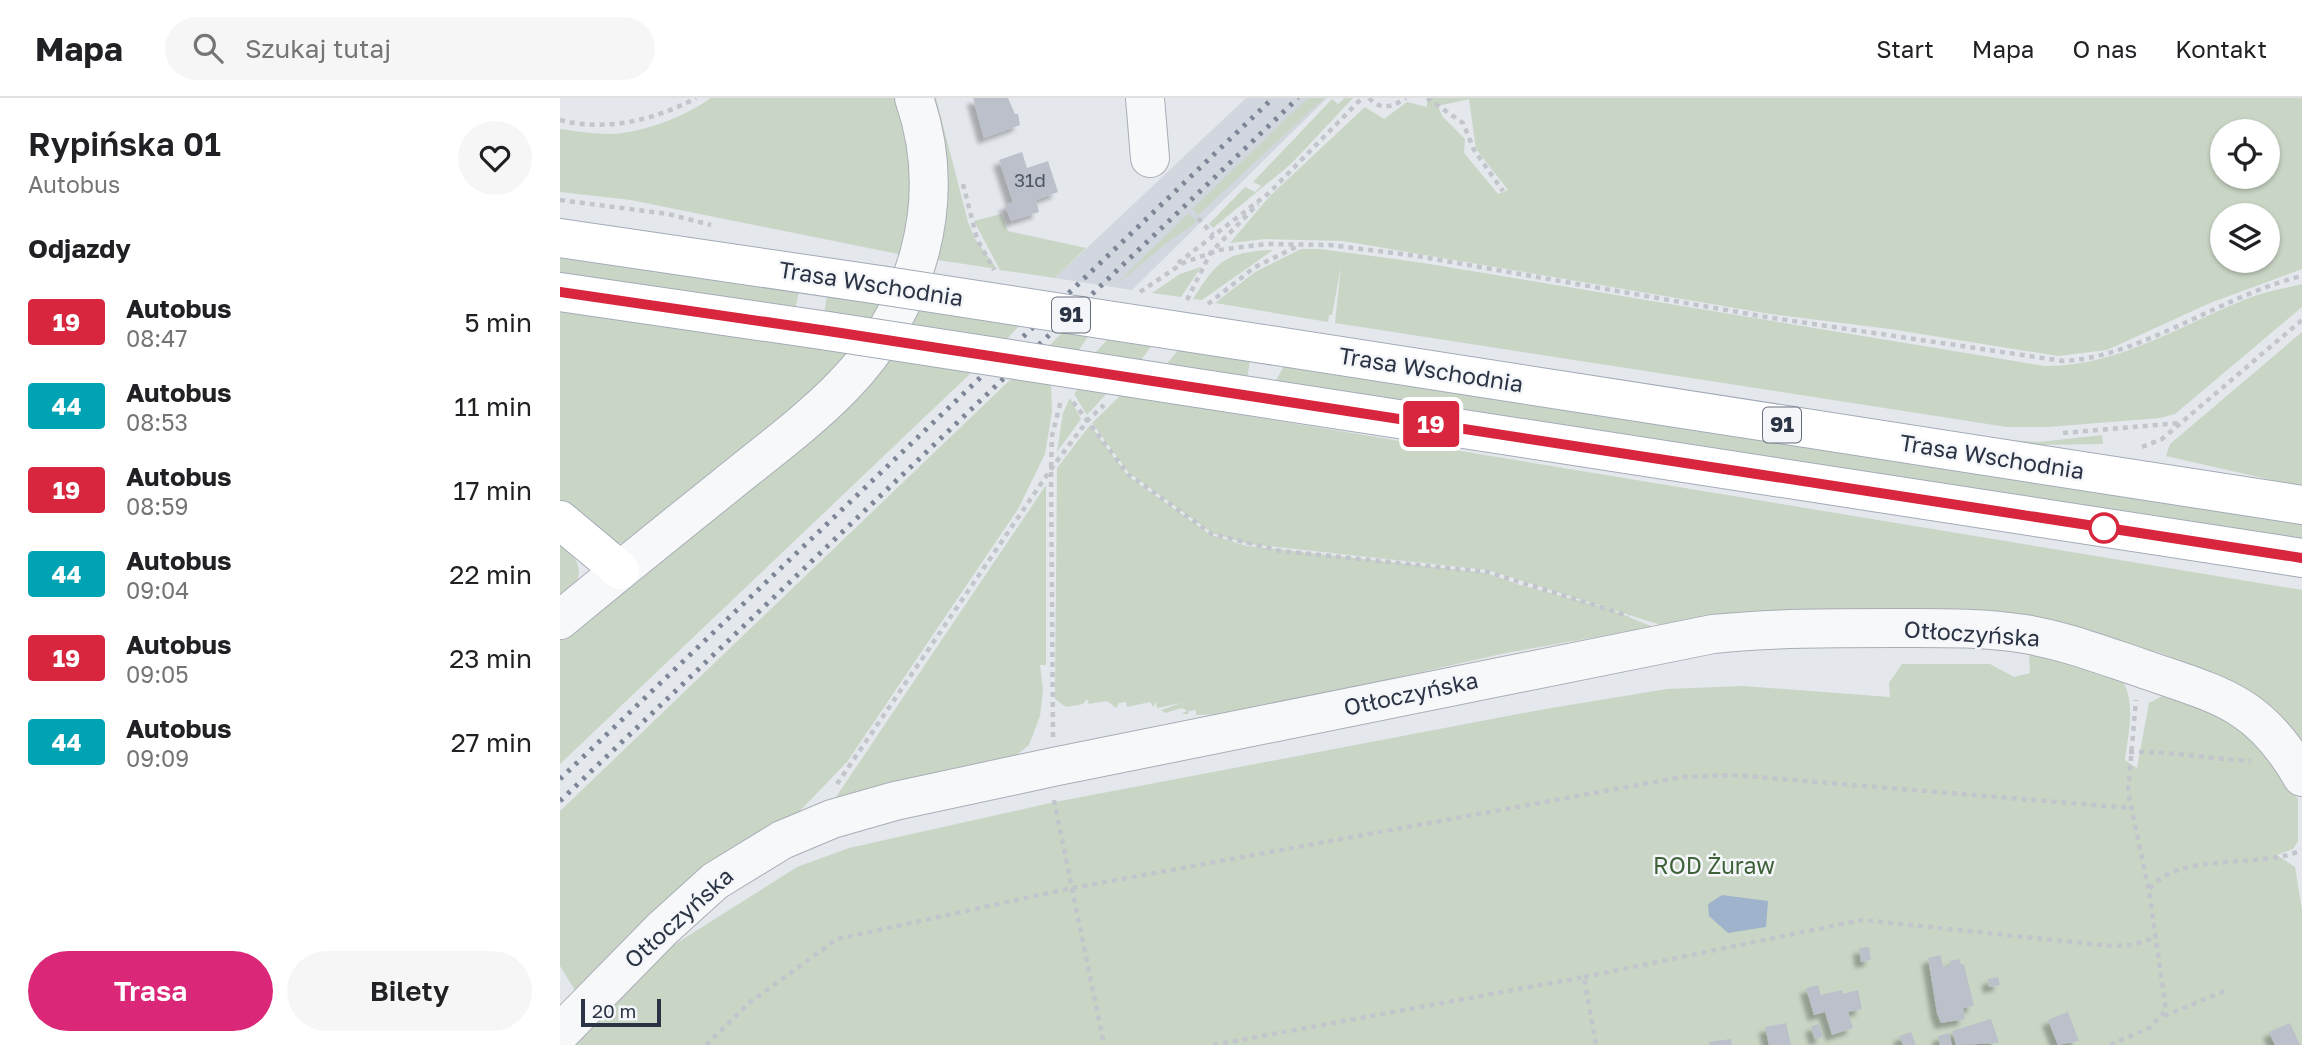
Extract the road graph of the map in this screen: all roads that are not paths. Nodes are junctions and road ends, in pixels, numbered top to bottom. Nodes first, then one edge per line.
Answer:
1 (914, 98) edge
2 (1145, 98) edge
3 (1150, 158) dead end
4 (560, 238) edge
5 (560, 292) edge
6 (2302, 505) edge
7 (560, 520) edge
8 (2302, 558) edge
9 (621, 570) junction
10 (560, 620) edge
11 (2298, 770) edge
12 (560, 1033) edge

1 - 9 street
2 - 3 street
4 - 6 main road, Trasa Wschodnia / 91, bridge
5 - 8 main road, 91, bridge
7 - 9 main road
9 - 10 street
11 - 12 street, Otłoczyńska

